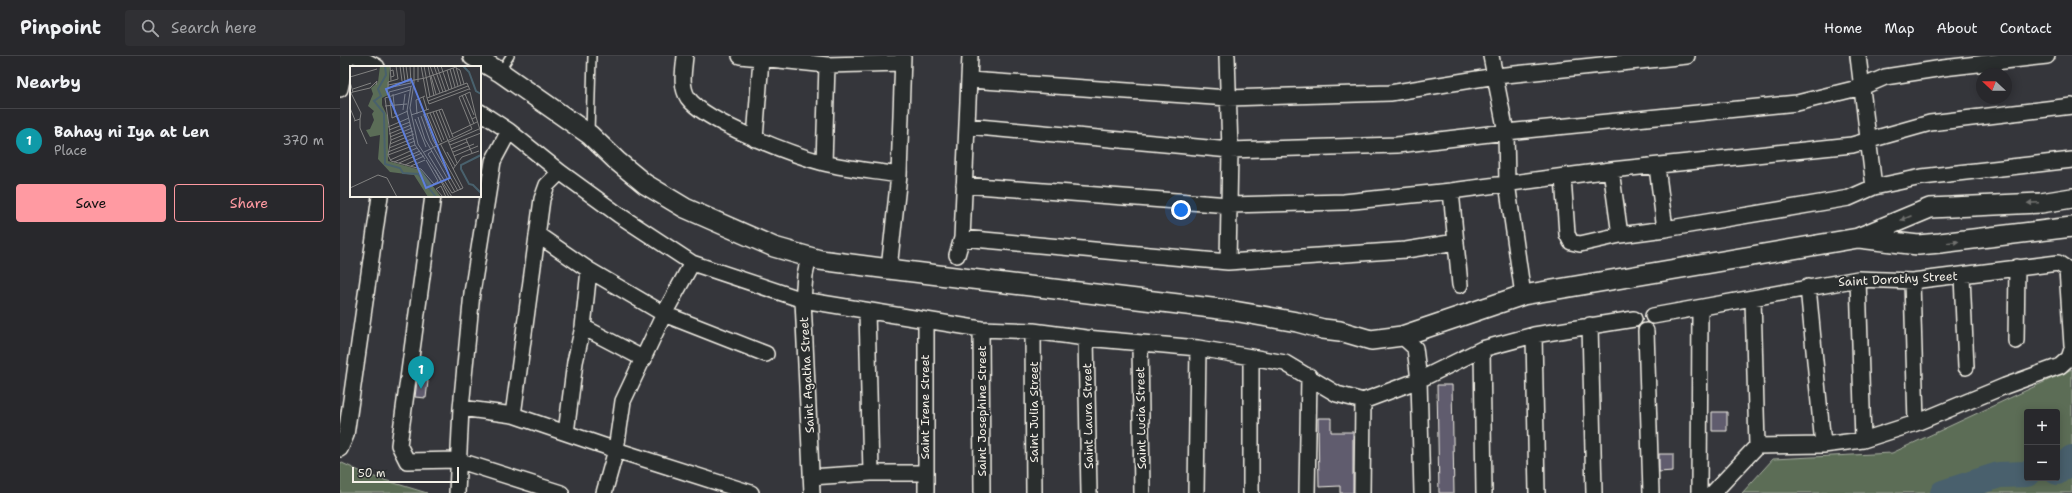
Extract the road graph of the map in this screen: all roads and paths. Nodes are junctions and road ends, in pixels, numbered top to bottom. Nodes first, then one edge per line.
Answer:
1 (347, 56) edge
2 (357, 56) edge
3 (474, 56) edge
4 (592, 56) edge
5 (685, 56) edge
6 (740, 56) edge
7 (970, 56) edge
8 (1227, 56) edge
9 (1491, 56) edge
10 (1687, 56) edge
11 (1858, 56) edge
12 (2048, 56) edge
13 (761, 58) junction
14 (903, 59) edge
15 (505, 64) edge
16 (828, 65) junction
17 (375, 66) edge
18 (1496, 76) junction
19 (970, 80) junction
20 (1862, 87) junction
21 (340, 89) edge
22 (1228, 98) junction
23 (2072, 106) edge
24 (481, 113) edge
25 (967, 126) junction
26 (509, 131) junction
27 (1506, 132) junction
28 (590, 135) junction
29 (755, 139) junction
30 (1868, 139) junction
31 (1230, 150) junction
32 (2072, 160) edge
33 (824, 163) junction
34 (1657, 167) junction
35 (1611, 170) junction
36 (560, 172) junction
37 (899, 175) junction
38 (1563, 178) junction
39 (1507, 183) junction
40 (964, 185) junction
41 (1874, 187) junction
42 (1451, 191) junction
43 (380, 197) edge
44 (434, 197) edge
45 (2072, 198) edge
46 (1229, 205) junction
47 (2072, 227) edge
48 (1665, 229) junction
49 (538, 235) junction
50 (1620, 235) junction
51 (962, 238) junction
52 (1858, 238) junction
53 (1456, 242) junction
54 (957, 254) dead end
55 (809, 257) junction
56 (692, 262) junction
57 (1228, 262) junction
58 (2017, 267) junction
59 (889, 269) junction
60 (589, 270) junction
61 (1962, 276) junction
62 (1858, 279) junction
63 (1912, 281) junction
64 (1460, 285) dead end
65 (1808, 287) junction
66 (1522, 295) junction
67 (1753, 299) junction
68 (803, 300) junction
69 (1700, 309) junction
70 (868, 311) junction
71 (664, 314) junction
72 (1653, 316) junction
73 (926, 320) junction
74 (1634, 320) junction
75 (1590, 325) junction
76 (583, 327) junction
77 (981, 328) junction
78 (1033, 331) junction
79 (1646, 331) junction
80 (1534, 335) junction
81 (1402, 336) junction
82 (1086, 338) junction
83 (2016, 341) dead end
84 (1140, 343) junction
85 (2072, 346) edge
86 (1198, 348) junction
87 (1482, 349) junction
88 (2072, 349) edge
89 (766, 354) dead end
90 (1250, 357) junction
91 (644, 359) junction
92 (1966, 367) dead end
93 (1308, 376) junction
94 (1419, 380) junction
95 (1363, 401) junction
96 (461, 408) junction
97 (513, 415) junction
98 (1916, 423) junction
99 (566, 433) junction
100 (1863, 440) junction
101 (1823, 445) junction
102 (1757, 446) junction
103 (340, 449) edge
104 (616, 450) junction
105 (458, 460) junction
106 (871, 473) junction
107 (925, 473) junction
108 (811, 478) junction
109 (457, 493) edge
110 (561, 493) edge
111 (604, 493) edge
112 (751, 493) edge
113 (812, 493) edge
114 (926, 493) edge
115 (982, 493) edge
116 (1034, 493) edge
117 (1089, 493) edge
118 (1142, 493) edge
119 (1196, 493) edge
120 (1252, 493) edge
121 (1307, 493) edge
122 (1362, 493) edge
123 (1422, 493) edge
124 (1484, 493) edge
125 (1537, 493) edge
126 (1594, 493) edge
127 (1651, 493) edge
128 (1699, 493) edge
129 (1714, 493) edge

1 - 21 street
2 - 17 street
3 - 15 street
4 - 28 lane
5 - 29 street
6 - 13 street
7 - 19 street
8 - 22 street
9 - 18 street
10 - 18 street
11 - 20 street
12 - 20 street
13 - 16 street
13 - 29 street
14 - 16 street
14 - 37 street
15 - 28 street
16 - 33 street
18 - 22 street
18 - 27 street
19 - 22 street
19 - 25 street
20 - 27 street
20 - 30 street
22 - 31 street
23 - 30 street
24 - 26 street
25 - 31 street
25 - 40 street
26 - 36 street
26 - 96 street
27 - 31 street
27 - 39 street
28 - 55 street
29 - 33 street
30 - 34 street
30 - 41 street
31 - 46 street
32 - 41 street
33 - 37 street
34 - 35 street
34 - 48 street
35 - 38 street
35 - 50 street
36 - 49 street
36 - 56 street
37 - 59 street
38 - 39 street
38 - 50 street
39 - 42 street
39 - 66 street
40 - 46 street
40 - 51 street
41 - 48 street
42 - 46 street
42 - 53 street
43 - 103 street
44 - 105 street
45 -> 52 street
46 - 57 street
52 -> 47 street
48 - 50 street
49 - 60 street
49 - 97 street
51 - 54 street
51 - 57 street
52 - 66 street
53 - 57 street
53 - 64 street
55 - 59 street
55 - 68 street, Saint Agatha Street
56 - 68 street
56 - 71 street
58 - 61 street, Saint Dorothy Street
58 - 83 street
58 - 85 street, Saint Dorothy Street
59 - 81 street
60 - 71 street
60 - 76 street
61 - 63 street, Saint Dorothy Street
61 - 92 street
62 - 63 street, Saint Dorothy Street
62 - 65 street, Saint Dorothy Street
62 - 100 street
63 - 98 street
65 - 67 street, Saint Dorothy Street
65 - 101 street
66 - 81 street
67 - 69 street, Saint Dorothy Street
67 - 102 street
68 - 70 street
68 - 108 street, Saint Agatha Street
69 - 72 street, Saint Dorothy Street
69 - 128 street
70 - 73 street
70 - 106 street
71 - 89 street
71 - 91 street
72 - 74 street
72 - 79 street
73 - 77 street
73 - 107 street, Saint Irene Street
74 - 75 street
74 - 79 street
75 - 80 street
75 - 126 street
76 - 91 street
76 - 99 street
77 - 78 street
77 - 115 street, Saint Josephine Street
78 - 82 street
78 - 116 street, Saint Julia Street
79 - 127 street
80 - 87 street
80 - 125 street
81 - 94 street
82 - 84 street
82 - 117 street, Saint Laura Street
84 - 86 street
84 - 118 street, Saint Lucia Street
86 - 90 street
86 - 119 street
87 - 94 street
87 - 124 street
88 - 98 street
90 - 93 street
90 - 120 street
91 - 104 street
93 - 95 street
93 - 121 street
94 - 95 street
94 - 123 street
95 - 122 street
96 - 97 street
96 - 105 street
97 - 99 street
98 - 100 street
99 - 104 street
100 - 101 street
101 - 102 street
102 - 129 street
104 - 111 street
104 - 112 street
105 - 109 street
105 - 110 street
106 - 107 street
106 - 108 street
107 - 114 street, Saint Irene Street
108 - 113 street, Saint Agatha Street

